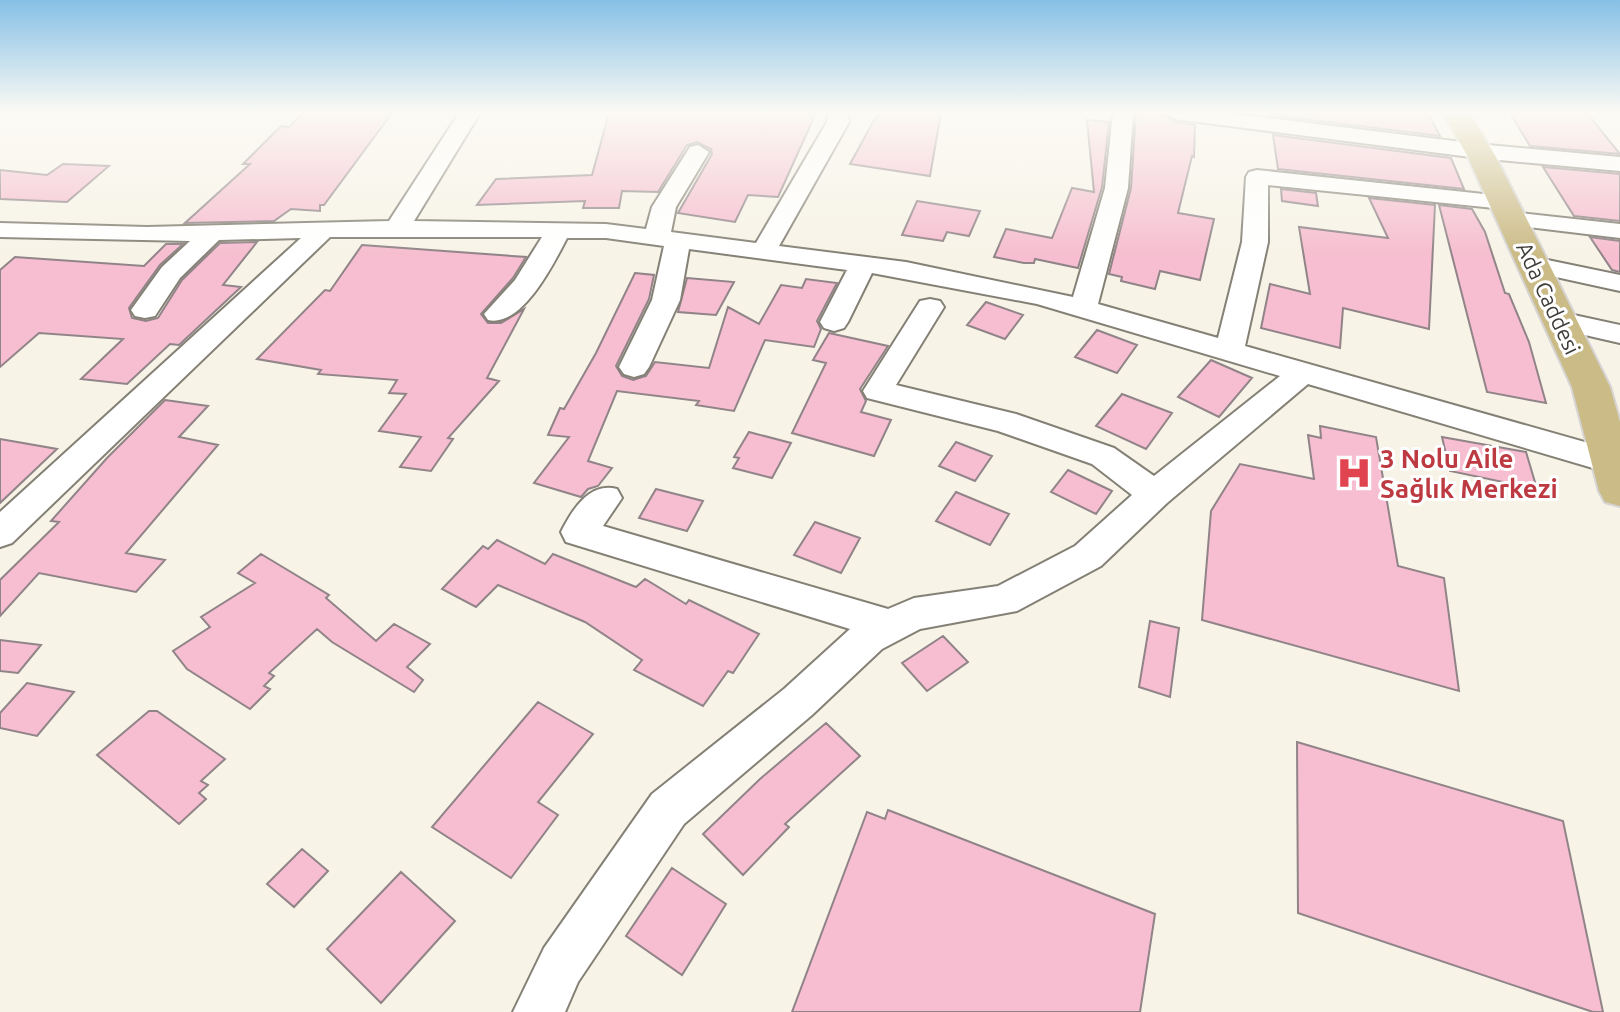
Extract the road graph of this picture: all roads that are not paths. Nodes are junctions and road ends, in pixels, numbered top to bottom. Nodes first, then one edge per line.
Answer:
1 (440, 160) edge
2 (693, 160) edge
3 (818, 160) edge
4 (1122, 160) edge
5 (1483, 160) edge
6 (1579, 160) edge
7 (1620, 164) edge
8 (1508, 211) junction
9 (397, 228) junction
10 (324, 230) junction
11 (558, 230) junction
12 (1620, 231) edge
13 (213, 232) junction
14 (6, 236) edge
15 (669, 239) junction
16 (763, 252) junction
17 (863, 265) junction
18 (1533, 265) junction
19 (1620, 283) edge
20 (930, 307) dead end
21 (1083, 308) junction
22 (145, 310) dead end
23 (498, 314) dead end
24 (1560, 321) junction
25 (834, 322) dead end
26 (1620, 334) edge
27 (1229, 351) junction
28 (634, 367) dead end
29 (1304, 372) junction
30 (1608, 410) edge
31 (1617, 472) edge
32 (1155, 494) junction
33 (605, 498) dead end
34 (7, 520) edge
35 (891, 626) junction
36 (539, 1012) edge

1 - 9 street
2 - 15 street
3 - 16 street
4 - 21 street
5 - 8 main road, Ada Caddesi
6 - 7 street
8 - 12 street
8 - 18 main road, Ada Caddesi
8 - 27 street
9 - 10 street
9 - 11 street
10 - 13 street
10 - 34 street
11 - 15 street
11 - 23 street
13 - 14 street
13 - 22 street
15 - 16 street
15 - 28 street
16 - 17 street
17 - 21 street
17 - 25 street
18 - 19 street
18 - 24 main road, Ada Caddesi
20 - 32 street
21 - 27 street
24 - 26 street
24 - 30 main road, Ada Caddesi
27 - 29 street
29 - 31 street
29 - 32 street
30 - 31 main road, Ada Caddesi
32 - 35 street
33 - 35 street
35 - 36 street

